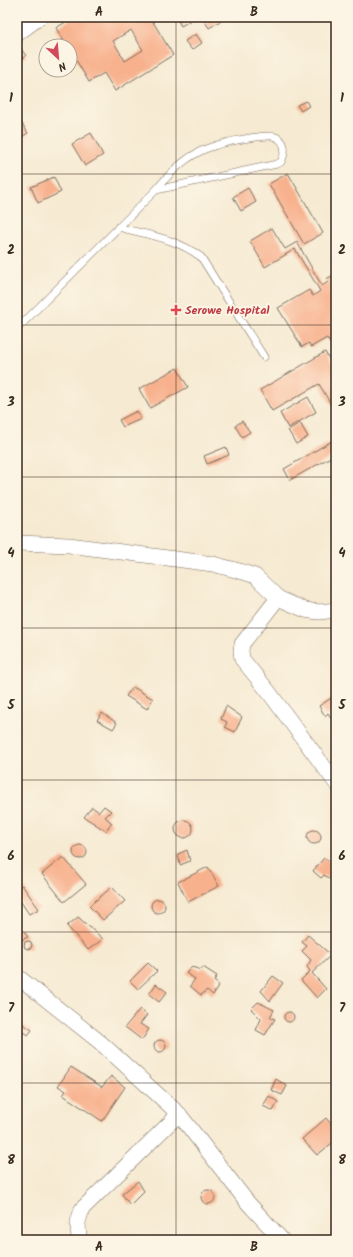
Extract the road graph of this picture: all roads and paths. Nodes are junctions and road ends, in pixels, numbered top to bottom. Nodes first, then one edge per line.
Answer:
1 (40, 17) edge
2 (17, 34) edge
3 (156, 190) junction
4 (118, 227) junction
5 (17, 329) edge
6 (264, 357) dead end
7 (17, 543) edge
8 (278, 598) junction
9 (336, 610) edge
10 (336, 783) edge
11 (17, 976) edge
12 (179, 1114) junction
13 (79, 1240) edge
14 (282, 1240) edge

1 - 2 street
3 - 3 lane
3 - 4 lane
4 - 5 lane
4 - 6 lane
7 - 8 street
8 - 9 street
8 - 10 street
11 - 12 street
12 - 13 street
12 - 14 street

